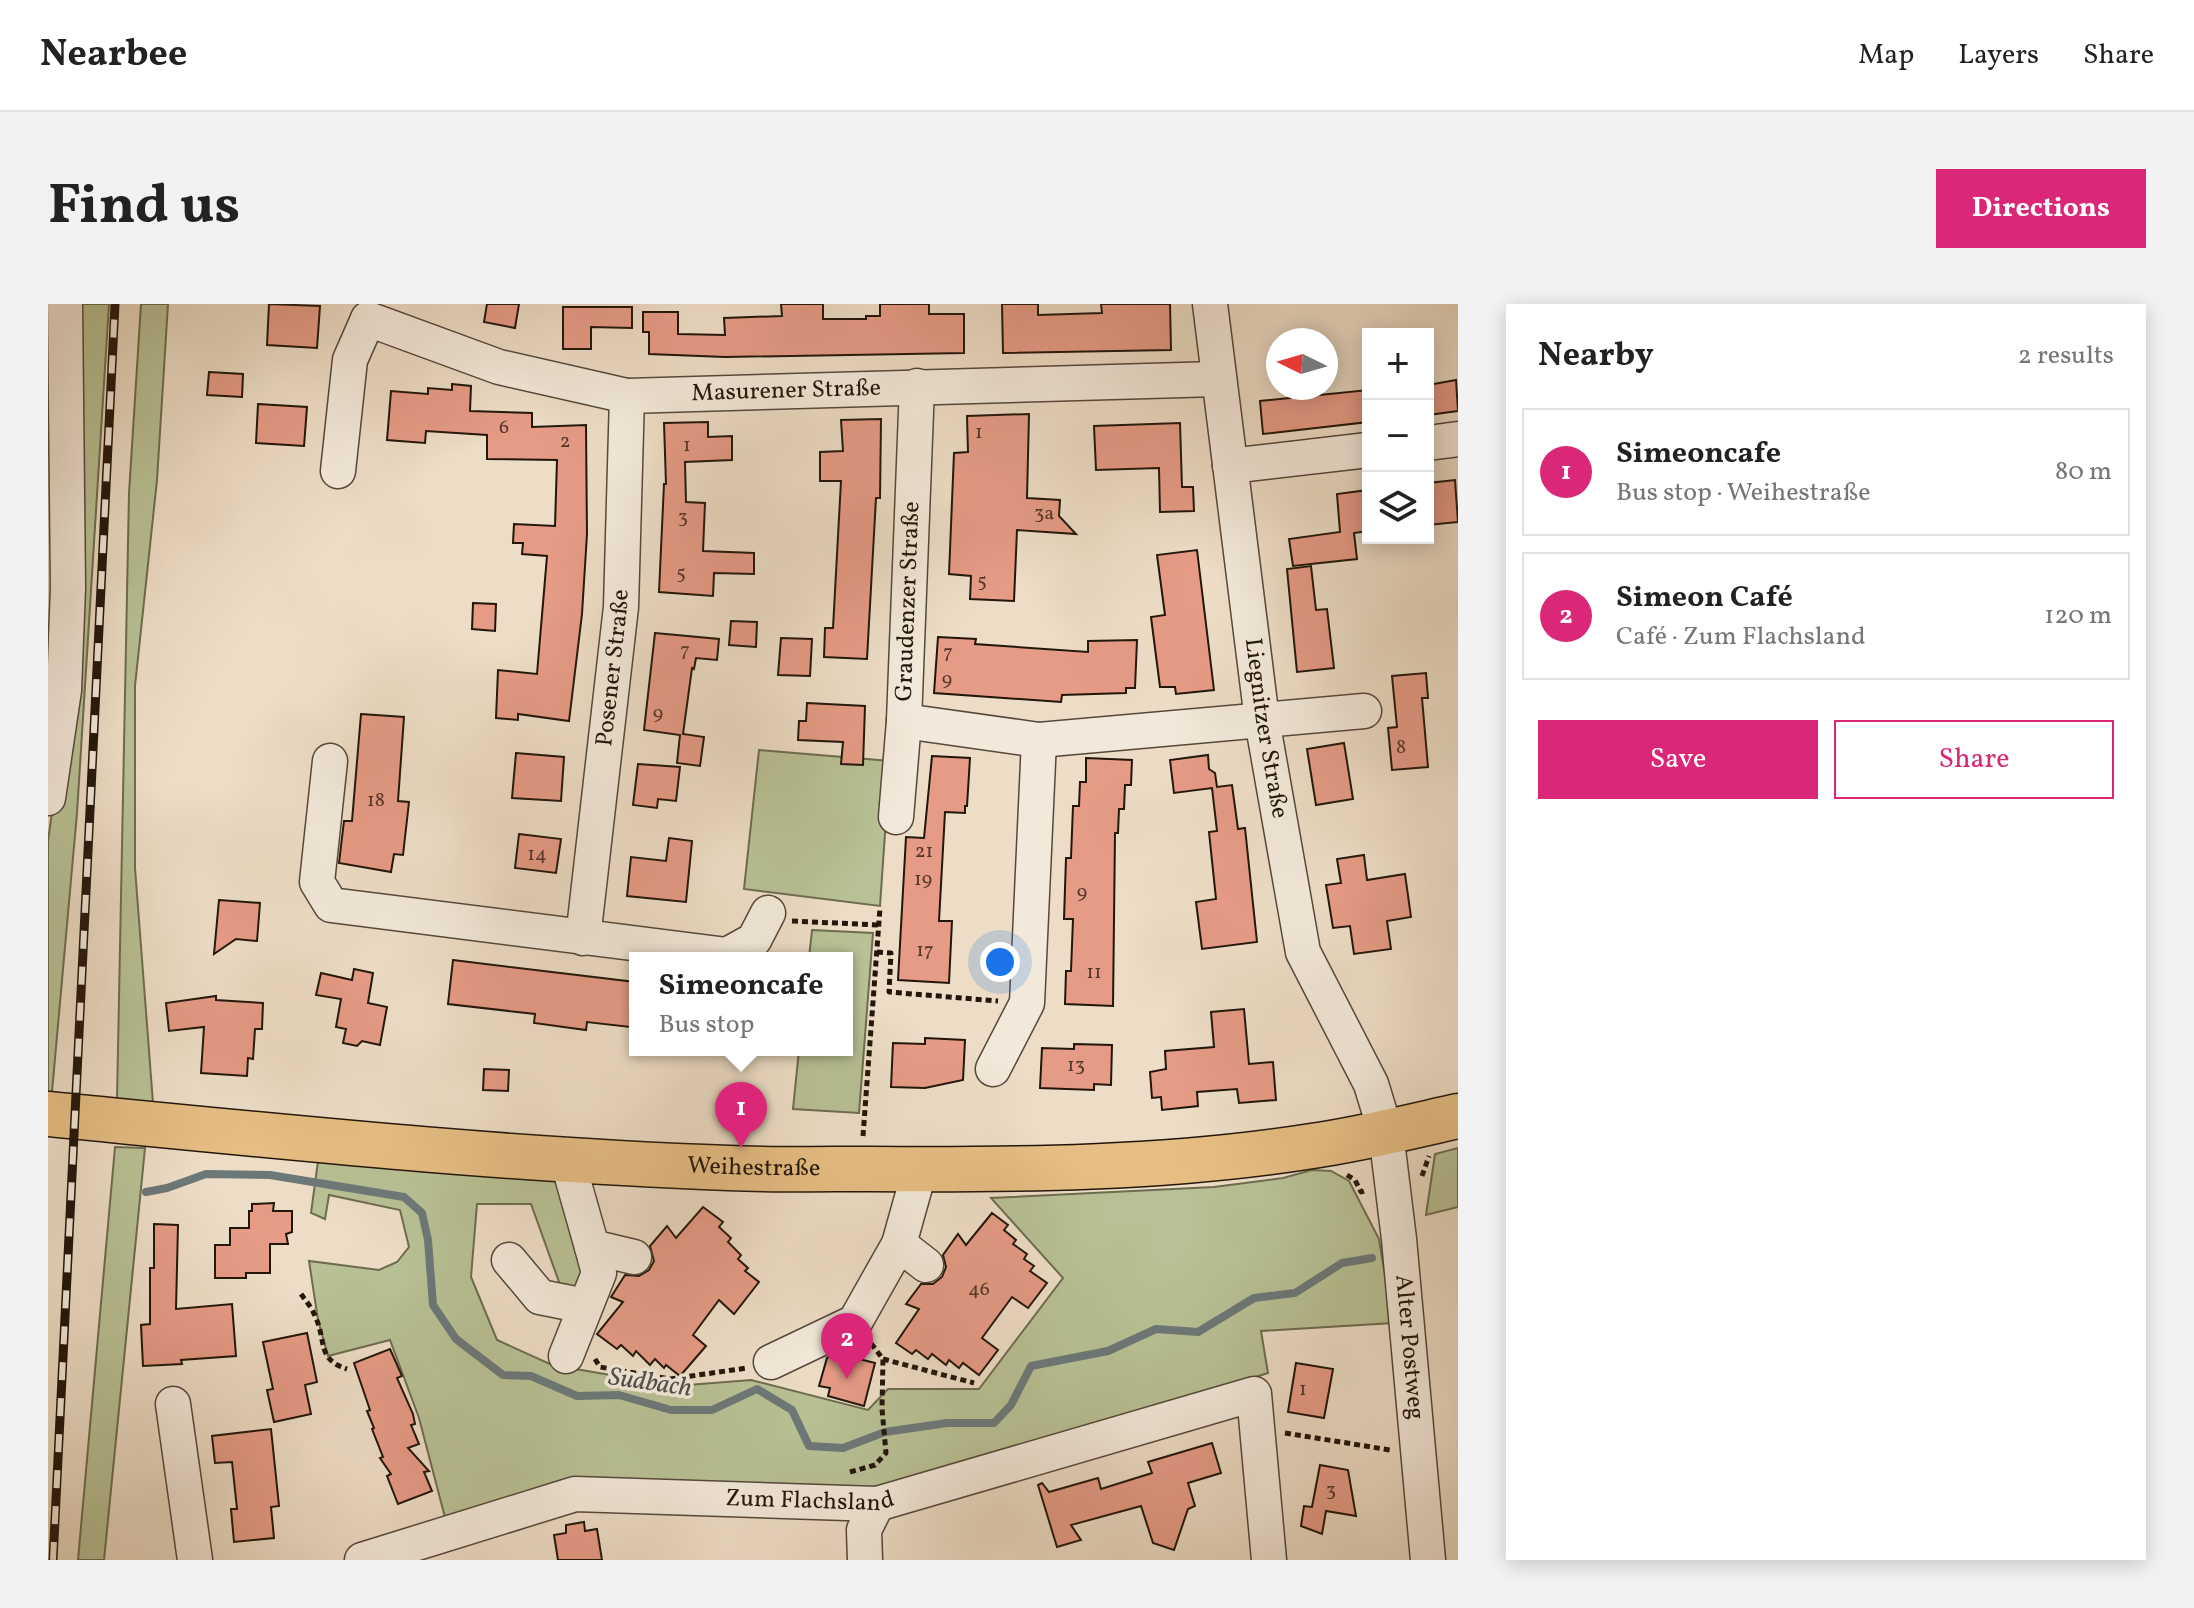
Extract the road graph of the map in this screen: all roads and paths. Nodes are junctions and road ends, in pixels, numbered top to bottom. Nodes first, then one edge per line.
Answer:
1 (65, 304) edge
2 (1210, 304) edge
3 (363, 311) edge
4 (1217, 379) junction
5 (917, 386) junction
6 (627, 396) junction
7 (1458, 439) edge
8 (1434, 442) edge
9 (1362, 451) edge
10 (1230, 466) junction
11 (338, 471) dead end
12 (1364, 711) dead end
13 (1262, 720) junction
14 (904, 721) junction
15 (1039, 740) junction
16 (330, 761) dead end
17 (48, 798) edge
18 (896, 817) dead end
19 (880, 908) dead end
20 (766, 916) joint
21 (879, 925) junction
22 (583, 938) junction
23 (702, 952) edge
24 (732, 952) edge
25 (877, 952) junction
26 (1027, 1003) junction
27 (993, 1069) dead end
28 (48, 1114) edge
29 (1458, 1116) edge
30 (863, 1133) dead end
31 (1386, 1133) junction
32 (567, 1159) junction
33 (920, 1169) junction
34 (899, 1244) junction
35 (592, 1247) junction
36 (634, 1257) dead end
37 (509, 1260) dead end
38 (926, 1265) dead end
39 (301, 1294) dead end
40 (855, 1322) junction
41 (575, 1332) junction
42 (883, 1359) junction
43 (771, 1362) joint
44 (347, 1369) dead end
45 (974, 1383) dead end
46 (173, 1404) dead end
47 (1257, 1429) junction
48 (886, 1453) dead end
49 (1419, 1454) junction
50 (877, 1504) junction
51 (195, 1560) edge
52 (362, 1560) edge
53 (865, 1560) edge
54 (1269, 1560) edge
55 (1428, 1560) edge

1 - 17 street
2 - 4 street, Liegnitzer Straße
3 - 6 street, Masurener Straße
3 - 11 street
4 - 5 street, Masurener Straße
4 - 10 street, Liegnitzer Straße
5 - 6 street, Masurener Straße
5 - 14 street, Graudenzer Straße
6 - 22 street, Posener Straße
7 - 8 street
9 - 10 street
10 - 13 street, Liegnitzer Straße
12 - 13 street
13 - 15 street
13 - 31 street, Liegnitzer Straße
14 - 15 street
14 - 18 street, Graudenzer Straße
15 - 26 street
16 - 22 street
19 - 21 path
20 - 21 path
20 - 24 street
21 - 25 path
22 - 23 street
25 - 26 path
25 - 30 path
26 - 27 street
28 - 32 main road, Weihestraße
29 - 31 main road, Weihestraße
31 - 33 main road, Weihestraße
31 - 49 street, Alter Postweg
32 - 33 main road, Weihestraße
32 - 35 street
33 - 34 street
34 - 38 street
34 - 40 street
35 - 36 street
35 - 41 street
37 - 41 street
39 - 44 path
40 - 42 path
40 - 43 street
41 - 43 path
42 - 45 path
42 - 48 path
46 - 51 street
47 - 49 path
47 - 50 street, Zum Flachsland
47 - 54 street
49 - 55 street, Alter Postweg
50 - 52 street, Zum Flachsland
50 - 53 street

